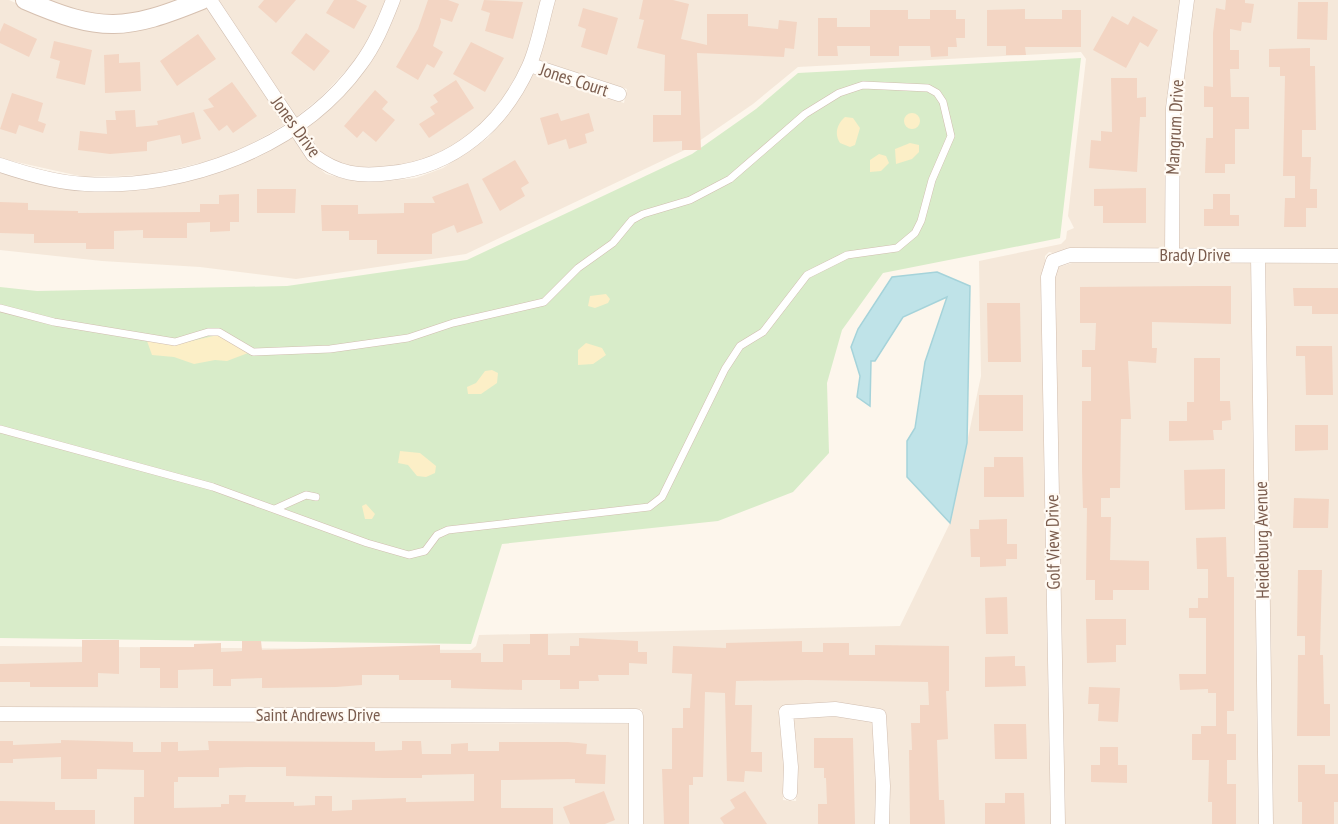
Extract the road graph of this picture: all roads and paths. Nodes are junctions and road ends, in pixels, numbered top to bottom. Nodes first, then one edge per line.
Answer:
1 (25, 0) edge
2 (202, 0) edge
3 (210, 0) edge
4 (393, 0) edge
5 (548, 0) edge
6 (1187, 0) edge
7 (530, 65) junction
8 (619, 94) dead end
9 (294, 128) junction
10 (0, 165) edge
11 (1172, 255) junction
12 (1258, 256) junction
13 (1338, 256) edge
14 (1053, 261) joint
15 (0, 308) edge
16 (0, 429) edge
17 (316, 496) dead end
18 (276, 508) junction
19 (0, 714) edge
20 (790, 793) dead end
21 (636, 824) edge
22 (882, 824) edge
23 (1058, 824) edge
24 (1266, 824) edge

1 - 2 street
3 - 9 street, Jones Drive
4 - 9 street
5 - 7 street, Jones Drive
6 - 11 street, Mangrum Drive
7 - 8 street, Jones Court
7 - 9 street, Jones Drive
9 - 10 street
11 - 12 street, Brady Drive
11 - 14 street, Brady Drive
12 - 13 street, Brady Drive
12 - 24 street, Heidelburg Avenue
14 - 23 street, Golf View Drive
15 - 18 lane
16 - 18 lane
17 - 18 lane
19 - 21 street, Saint Andrews Drive
20 - 22 street

